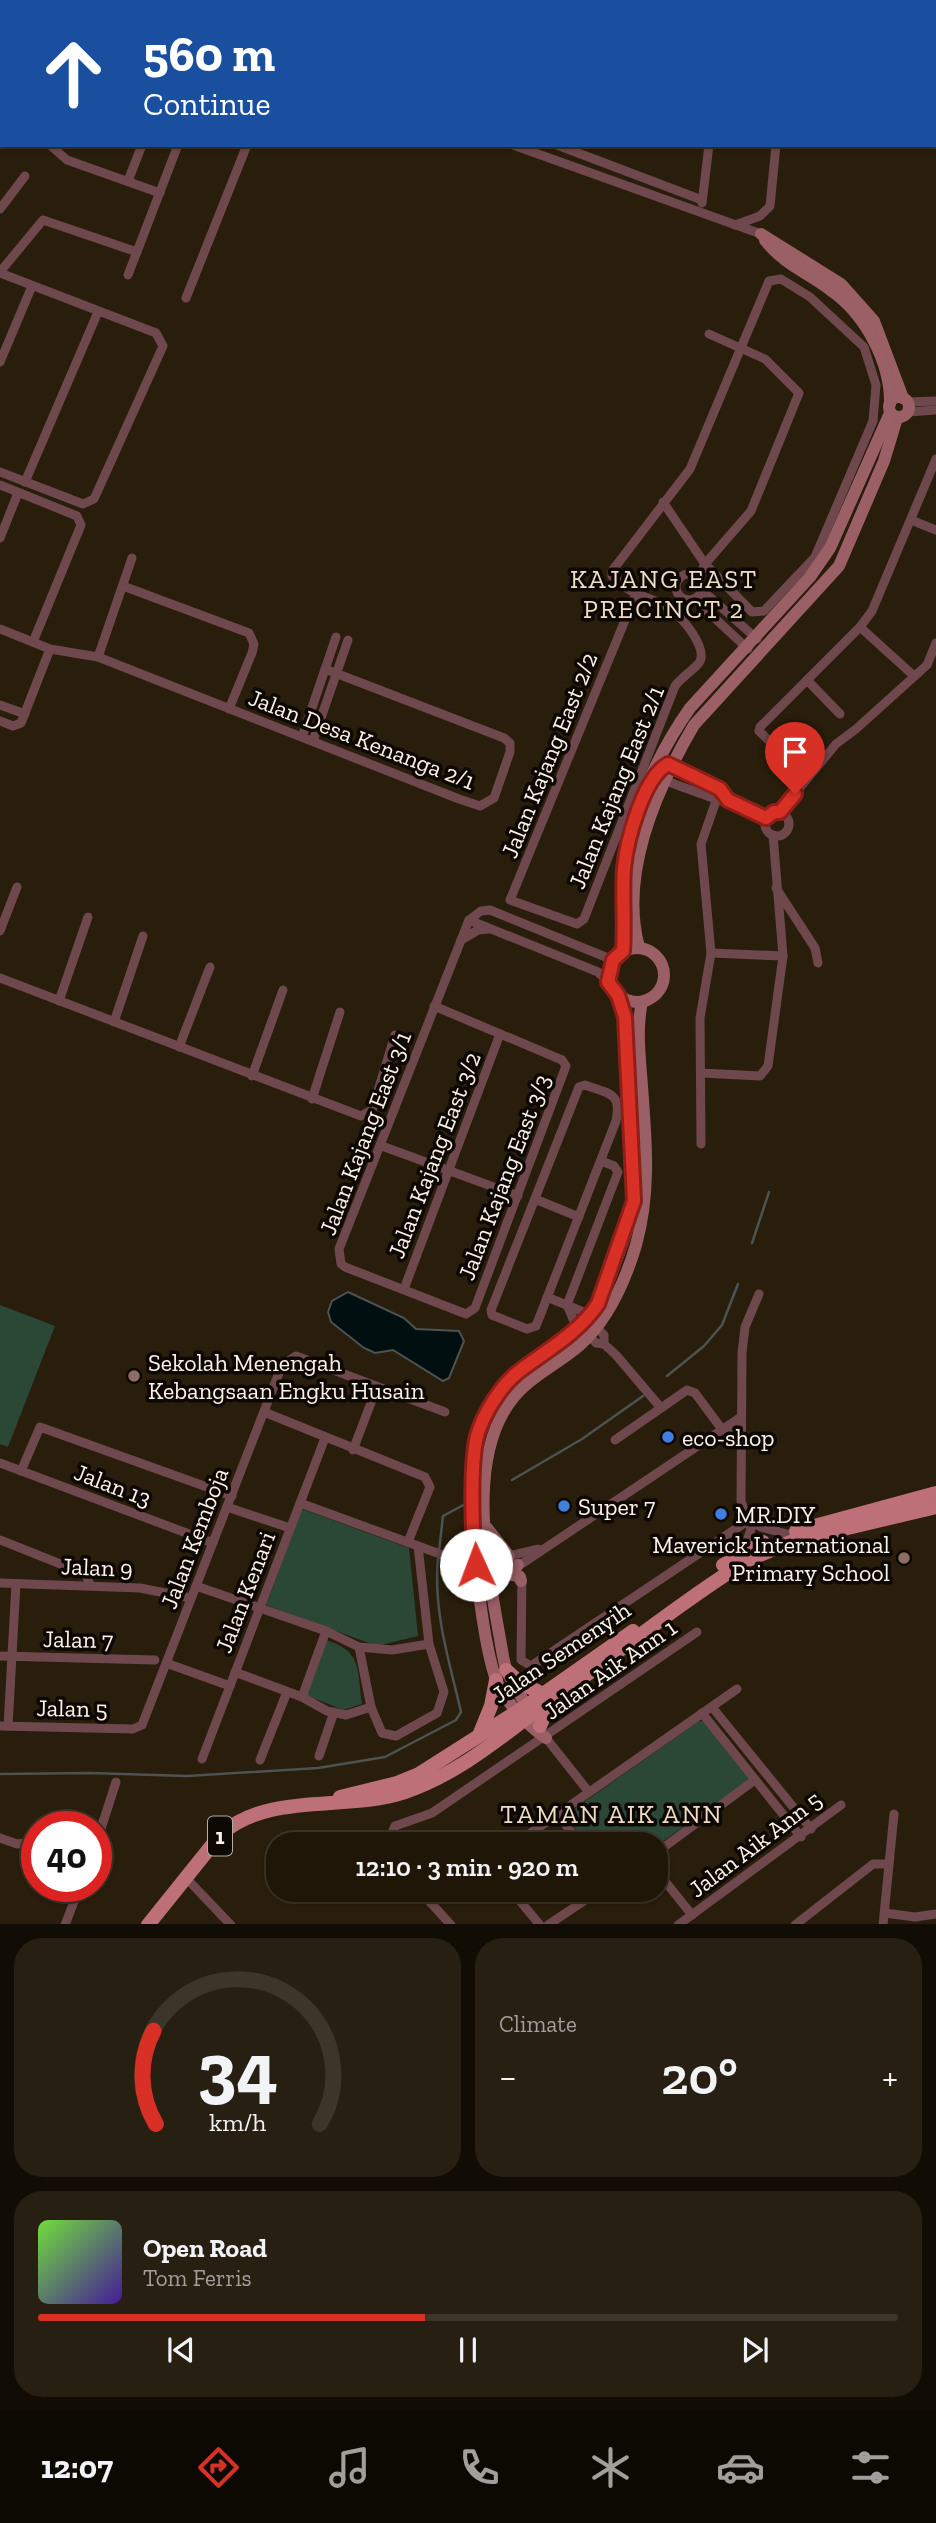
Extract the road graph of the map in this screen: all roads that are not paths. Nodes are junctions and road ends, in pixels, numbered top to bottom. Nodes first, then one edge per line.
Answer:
1 (52, 147) edge
2 (141, 147) edge
3 (177, 147) edge
4 (246, 147) edge
5 (545, 147) edge
6 (562, 147) edge
7 (709, 147) edge
8 (776, 147) edge
9 (529, 148) edge
10 (543, 157) junction
11 (25, 176) dead end
12 (128, 181) junction
13 (160, 193) junction
14 (702, 200) junction
15 (0, 209) edge
16 (699, 211) junction
17 (736, 225) junction
18 (761, 234) joint
19 (137, 252) junction
20 (0, 273) edge
21 (128, 275) dead end
22 (32, 286) junction
23 (186, 298) dead end
24 (98, 312) junction
25 (709, 334) dead end
26 (742, 347) junction
27 (0, 362) edge
28 (936, 401) edge
29 (899, 408) junction
30 (936, 410) edge
31 (936, 459) edge
32 (0, 472) edge
33 (25, 482) junction
34 (0, 485) edge
35 (18, 493) junction
36 (663, 502) junction
37 (911, 520) junction
38 (936, 530) edge
39 (0, 538) edge
40 (132, 558) dead end
41 (705, 565) junction
42 (698, 578) junction
43 (123, 586) junction
44 (702, 590) junction
45 (635, 596) junction
46 (681, 597) junction
47 (694, 599) junction
48 (671, 608) junction
49 (860, 628) junction
50 (0, 629) edge
51 (336, 637) dead end
52 (348, 640) dead end
53 (33, 642) junction
54 (751, 643) junction
55 (936, 643) edge
56 (50, 649) junction
57 (762, 652) junction
58 (98, 657) junction
59 (325, 670) junction
60 (336, 674) junction
61 (914, 676) junction
62 (807, 680) junction
63 (0, 705) edge
64 (229, 709) junction
65 (25, 714) junction
66 (840, 714) dead end
67 (0, 722) edge
68 (302, 737) junction
69 (313, 741) junction
70 (791, 762) dead end
71 (663, 769) junction
72 (667, 781) junction
73 (728, 800) junction
74 (716, 801) junction
75 (780, 812) junction
76 (766, 818) junction
77 (773, 835) junction
78 (17, 887) dead end
79 (775, 887) junction
80 (510, 900) joint
81 (88, 917) dead end
82 (469, 920) junction
83 (491, 929) junction
84 (0, 932) edge
85 (144, 936) dead end
86 (461, 940) junction
87 (639, 947) junction
88 (623, 951) junction
89 (710, 953) junction
90 (783, 956) junction
91 (613, 960) junction
92 (818, 963) dead end
93 (209, 967) dead end
94 (0, 978) edge
95 (608, 982) junction
96 (283, 990) dead end
97 (618, 995) junction
98 (60, 1001) junction
99 (642, 1002) junction
100 (434, 1006) junction
101 (340, 1012) dead end
102 (114, 1023) junction
103 (500, 1034) junction
104 (395, 1035) dead end
105 (179, 1047) junction
106 (701, 1073) junction
107 (252, 1076) junction
108 (312, 1099) junction
109 (631, 1103) junction
110 (617, 1121) junction
111 (701, 1144) dead end
112 (382, 1146) junction
113 (601, 1161) junction
114 (451, 1171) junction
115 (518, 1196) junction
116 (535, 1199) junction
117 (579, 1217) junction
118 (404, 1289) junction
119 (759, 1294) dead end
120 (547, 1297) junction
121 (567, 1305) junction
122 (474, 1308) joint
123 (590, 1329) junction
124 (377, 1387) junction
125 (661, 1408) junction
126 (264, 1412) junction
127 (445, 1412) dead end
128 (741, 1417) junction
129 (721, 1429) junction
130 (325, 1438) junction
131 (615, 1440) dead end
132 (741, 1440) junction
133 (353, 1450) junction
134 (0, 1463) edge
135 (20, 1471) junction
136 (936, 1493) edge
137 (232, 1496) junction
138 (300, 1503) junction
139 (227, 1507) junction
140 (936, 1507) edge
141 (749, 1520) junction
142 (290, 1528) junction
143 (486, 1528) junction
144 (787, 1534) junction
145 (0, 1540) edge
146 (408, 1542) junction
147 (213, 1543) junction
148 (418, 1546) junction
149 (546, 1547) junction
150 (743, 1551) junction
151 (451, 1557) junction
152 (481, 1561) junction
153 (517, 1561) junction
154 (505, 1574) junction
155 (521, 1581) junction
156 (0, 1583) edge
157 (16, 1584) junction
158 (91, 1586) junction
159 (196, 1586) junction
160 (485, 1586) junction
161 (191, 1598) junction
162 (260, 1608) junction
163 (326, 1631) junction
164 (697, 1632) dead end
165 (429, 1644) junction
166 (359, 1647) junction
167 (0, 1657) edge
168 (12, 1657) junction
169 (155, 1660) dead end
170 (166, 1663) junction
171 (235, 1672) junction
172 (501, 1675) junction
173 (230, 1686) junction
174 (737, 1689) dead end
175 (287, 1692) junction
176 (302, 1697) junction
177 (547, 1698) junction
178 (371, 1707) junction
179 (712, 1707) junction
180 (334, 1712) junction
181 (702, 1713) junction
182 (529, 1722) junction
183 (142, 1725) joint
184 (4, 1726) edge
185 (479, 1735) junction
186 (319, 1756) dead end
187 (202, 1759) dead end
188 (260, 1760) dead end
189 (755, 1780) junction
190 (117, 1782) dead end
191 (588, 1791) junction
192 (326, 1803) junction
193 (841, 1805) dead end
194 (107, 1811) edge
195 (558, 1814) junction
196 (894, 1815) dead end
197 (811, 1829) junction
198 (392, 1832) edge
199 (532, 1832) edge
200 (571, 1832) edge
201 (801, 1837) junction
202 (0, 1838) edge
203 (21, 1844) edge
204 (668, 1844) edge
205 (889, 1864) junction
206 (187, 1879) junction
207 (668, 1885) edge
208 (74, 1902) edge
209 (430, 1902) edge
210 (521, 1902) edge
211 (582, 1902) edge
212 (885, 1913) junction
213 (936, 1914) edge
214 (692, 1915) junction
215 (154, 1922) edge
216 (65, 1924) edge
217 (231, 1924) edge
218 (451, 1924) edge
219 (540, 1924) edge
220 (548, 1924) edge
221 (678, 1924) edge
222 (795, 1924) edge
223 (883, 1924) edge

1 - 12 street
2 - 12 street
3 - 13 street
4 - 23 street
5 - 10 street
6 - 14 street
7 - 14 street
8 - 17 street
9 - 10 street
10 - 16 street
11 - 15 street
12 - 13 street
13 - 19 street
14 - 16 street
16 - 17 street
17 - 18 street
18 - 29 street
19 - 20 street
19 - 21 street
20 - 22 street
22 - 24 street
22 - 27 street
24 - 33 street
24 - 33 street
25 - 26 street
26 - 36 street
26 - 41 street
26 - 41 street
28 - 29 street
29 - 30 street
29 - 54 street
29 - 57 street
31 - 37 street
32 - 33 street
34 - 35 street
35 - 39 street
35 - 53 street
36 - 41 street
36 - 45 street
37 - 38 street
37 - 49 street
40 - 43 street
41 - 42 street
42 - 44 street
42 - 46 street
43 - 58 street
43 - 64 street, Jalan Desa Kenanga 2/1
44 - 47 street
44 - 54 street
45 - 48 street
45 - 80 street, Jalan Kajang East 2/2
46 - 47 street
46 - 48 street
47 - 54 street
48 - 80 street, Jalan Kajang East 2/1
49 - 61 street
49 - 62 street
50 - 53 street, Jalan Desa Kenanga 2/1
51 - 59 street
52 - 60 street
53 - 56 street, Jalan Desa Kenanga 2/1
54 - 57 street
54 - 71 street
55 - 61 street
56 - 58 street, Jalan Desa Kenanga 2/1
56 - 65 street
57 - 71 street
58 - 64 street, Jalan Desa Kenanga 2/1
59 - 60 street
59 - 68 street
60 - 69 street
60 - 69 street, Jalan Desa Kenanga 2/1
61 - 75 street
62 - 66 street
62 - 70 street
63 - 65 street
64 - 68 street, Jalan Desa Kenanga 2/1
65 - 67 street
68 - 69 street, Jalan Desa Kenanga 2/1
71 - 72 street
71 - 73 street
71 - 88 street
72 - 74 street
72 - 87 street
73 - 74 street
73 - 76 street
74 - 89 street
75 - 76 street
75 - 77 street
76 - 77 street
77 - 79 street
78 - 84 street
79 - 90 street
79 - 92 street
81 - 98 street
82 - 83 street
82 - 86 street, Jalan Kajang East 3/1
82 - 91 street
83 - 86 street
83 - 95 street
85 - 102 street
86 - 100 street, Jalan Kajang East 3/1
87 - 88 street
87 - 99 street
88 - 91 street
89 - 90 street
89 - 106 street
90 - 106 street
91 - 95 street
93 - 105 street
94 - 98 street
95 - 97 street
96 - 107 street
97 - 99 street
97 - 109 street
98 - 102 street
99 - 123 street
100 - 103 street
100 - 112 street, Jalan Kajang East 3/1
101 - 108 street
102 - 105 street
103 - 114 street, Jalan Kajang East 3/2
103 - 115 street, Jalan Kajang East 3/3
104 - 108 street
105 - 107 street
106 - 111 street
107 - 108 street
109 - 110 street
109 - 123 street
110 - 113 street
110 - 116 street
112 - 114 street
112 - 118 street, Jalan Kajang East 3/1
113 - 117 street
113 - 121 street
114 - 115 street
114 - 118 street, Jalan Kajang East 3/2
115 - 122 street, Jalan Kajang East 3/3
116 - 117 street
116 - 120 street
117 - 120 street
118 - 122 street, Jalan Kajang East 3/1
119 - 128 street
120 - 121 street
121 - 123 street
123 - 125 street
123 - 143 street
123 - 152 street
124 - 126 street, Jalan Kemboja
124 - 127 street
124 - 133 street
125 - 129 street
125 - 131 street
126 - 130 street
126 - 137 street, Jalan Kemboja
128 - 129 street
128 - 132 street
129 - 132 street
129 - 149 street
130 - 133 street
130 - 138 street, Jalan Kenari
132 - 141 street
133 - 146 street
134 - 135 street, Jalan 13
135 - 137 street
135 - 147 street, Jalan 13
136 - 144 main road, Jalan Semenyih / 1
137 - 139 street, Jalan Kemboja
138 - 142 street, Jalan Kenari
138 - 146 street
139 - 142 street
139 - 147 street, Jalan Kemboja
140 - 177 main road, Jalan Semenyih / 1
141 - 144 street
141 - 150 street
141 - 155 street
142 - 162 street, Jalan Kenari
143 - 152 street
143 - 153 street
144 - 150 main road, Jalan Semenyih / 1
145 - 158 street
146 - 148 street
147 - 159 street, Jalan Kemboja
148 - 151 street
148 - 165 street
149 - 153 street
149 - 153 street
150 - 177 main road, Jalan Semenyih / 1
151 - 152 street
151 - 160 street
152 - 153 street
152 - 160 street
153 - 154 street
153 - 155 street
154 - 155 street
154 - 160 street
156 - 157 street, Jalan 9
157 - 158 street, Jalan 9
157 - 168 street
158 - 161 street, Jalan 9
159 - 161 street, Jalan Kemboja
159 - 162 street
160 - 172 street
161 - 170 street, Jalan Kemboja
162 - 163 street
162 - 171 street, Jalan Kenari
163 - 166 street
163 - 176 street
164 - 182 street, Jalan Aik Ann 1
165 - 166 street
165 - 178 street
166 - 178 street
167 - 168 street, Jalan 7
168 - 169 street, Jalan 7
168 - 184 street
170 - 173 street
170 - 183 street, Jalan Kemboja
171 - 173 street, Jalan Kenari
171 - 175 street
172 - 177 main road
172 - 182 street
172 - 185 main road
173 - 187 street, Jalan Kenari
174 - 179 street
175 - 176 street
175 - 188 street
176 - 180 street
177 - 182 main road, Jalan Semenyih / 1
177 - 182 main road
178 - 180 street
179 - 181 street
179 - 197 street
180 - 186 street
181 - 189 street
181 - 191 street
182 - 185 main road, Jalan Semenyih / 1
182 - 191 street
182 - 192 main road, Jalan Semenyih / 1
182 - 198 street, Jalan Aik Ann 1
183 - 184 street, Jalan 5
185 - 192 main road, Jalan Semenyih / 1
189 - 201 street
189 - 204 street
190 - 194 street
191 - 195 street
192 - 206 main road, Jalan Semenyih / 1
193 - 197 street, Jalan Aik Ann 5
195 - 199 street
195 - 200 street
196 - 205 street
197 - 201 street, Jalan Aik Ann 5
201 - 214 street, Jalan Aik Ann 5
202 - 203 street
205 - 212 street
205 - 222 street
206 - 215 main road, Jalan Semenyih / 1
206 - 217 street
207 - 214 street
208 - 216 street
209 - 218 street
210 - 219 street
211 - 220 street
212 - 213 street
212 - 223 street
214 - 221 street, Jalan Aik Ann 5

